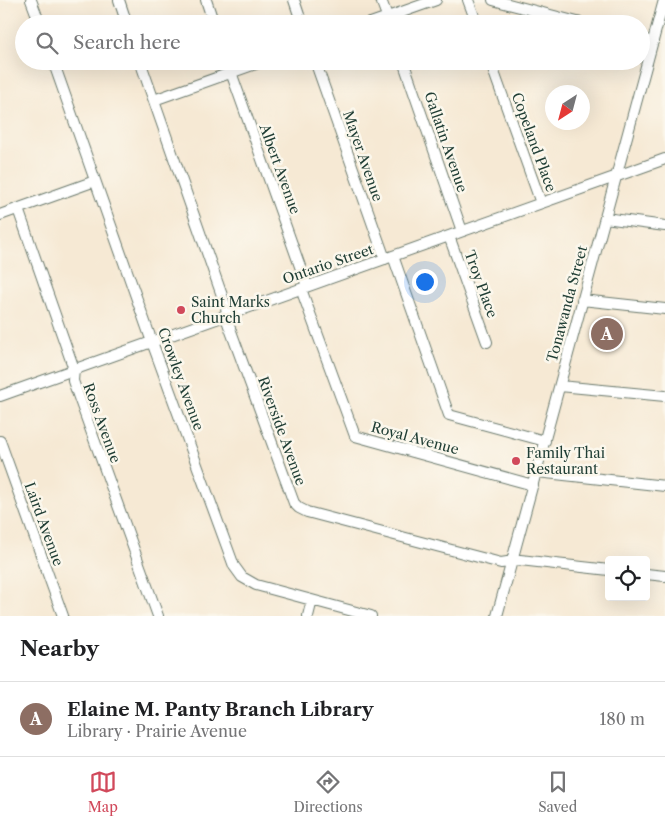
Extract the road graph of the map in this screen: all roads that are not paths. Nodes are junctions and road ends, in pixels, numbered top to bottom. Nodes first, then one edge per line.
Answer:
1 (31, 0) edge
2 (119, 0) edge
3 (206, 0) edge
4 (294, 0) edge
5 (381, 0) edge
6 (436, 0) edge
7 (468, 0) edge
8 (493, 0) edge
9 (664, 0) edge
10 (37, 15) edge
11 (124, 15) edge
12 (211, 15) edge
13 (299, 15) edge
14 (386, 15) edge
15 (400, 15) edge
16 (474, 15) edge
17 (550, 15) edge
18 (650, 41) edge
19 (653, 42) junction
20 (650, 53) edge
21 (56, 70) edge
22 (143, 70) edge
23 (230, 70) edge
24 (239, 70) edge
25 (319, 70) edge
26 (406, 70) edge
27 (493, 70) edge
28 (645, 70) edge
29 (231, 73) junction
30 (154, 100) junction
31 (665, 159) edge
32 (616, 176) junction
33 (95, 181) junction
34 (541, 203) junction
35 (18, 209) junction
36 (0, 215) edge
37 (605, 218) junction
38 (665, 226) edge
39 (462, 231) junction
40 (449, 236) junction
41 (389, 257) junction
42 (304, 288) junction
43 (582, 300) junction
44 (665, 309) edge
45 (227, 315) junction
46 (152, 342) junction
47 (487, 342) dead end
48 (74, 369) junction
49 (560, 386) junction
50 (0, 396) edge
51 (665, 396) edge
52 (0, 441) edge
53 (545, 441) junction
54 (536, 472) junction
55 (533, 485) junction
56 (665, 486) edge
57 (511, 562) junction
58 (605, 570) edge
59 (650, 574) edge
60 (665, 576) edge
61 (312, 600) junction
62 (63, 616) edge
63 (158, 616) edge
64 (308, 616) edge
65 (371, 616) edge
66 (497, 616) edge

1 - 10 street
2 - 11 street
3 - 12 street
4 - 13 street
5 - 14 street
6 - 15 street
7 - 16 street
8 - 17 street
9 - 19 street, Tonawanda Street
18 - 19 street
19 - 20 street, Tonawanda Street
21 - 33 street, Crowley Avenue
22 - 30 street, Riverside Avenue
23 - 29 street, Albert Avenue
24 - 29 street
25 - 41 street, Mayer Avenue
26 - 39 street, Gallatin Avenue
27 - 34 street, Copeland Place
28 - 32 street, Tonawanda Street
29 - 30 street
29 - 42 street, Albert Avenue
30 - 45 street, Riverside Avenue
31 - 32 street, Ontario Street
32 - 34 street, Ontario Street
32 - 37 street, Tonawanda Street
33 - 35 street
33 - 46 street, Crowley Avenue
34 - 39 street, Ontario Street
35 - 36 street
35 - 48 street, Ross Avenue
37 - 38 street
37 - 43 street, Tonawanda Street
39 - 40 street, Ontario Street
40 - 41 street, Ontario Street
40 - 47 street, Troy Place
41 - 42 street, Ontario Street
41 - 53 street, Mayer Avenue
42 - 45 street, Ontario Street
42 - 55 street, Royal Avenue
43 - 44 street
43 - 49 street, Tonawanda Street
45 - 46 street, Ontario Street
45 - 57 street, Riverside Avenue
46 - 48 street, Ontario Street
46 - 61 street, Crowley Avenue
48 - 50 street, Ontario Street
48 - 63 street, Ross Avenue
49 - 51 street
49 - 53 street, Tonawanda Street
52 - 62 street, Laird Avenue
53 - 54 street, Tonawanda Street
54 - 55 street, Tonawanda Street
54 - 56 street
55 - 57 street, Tonawanda Street
57 - 58 street, Riverside Avenue
57 - 66 street, Tonawanda Street
59 - 60 street
61 - 64 street
61 - 65 street, Crowley Avenue

